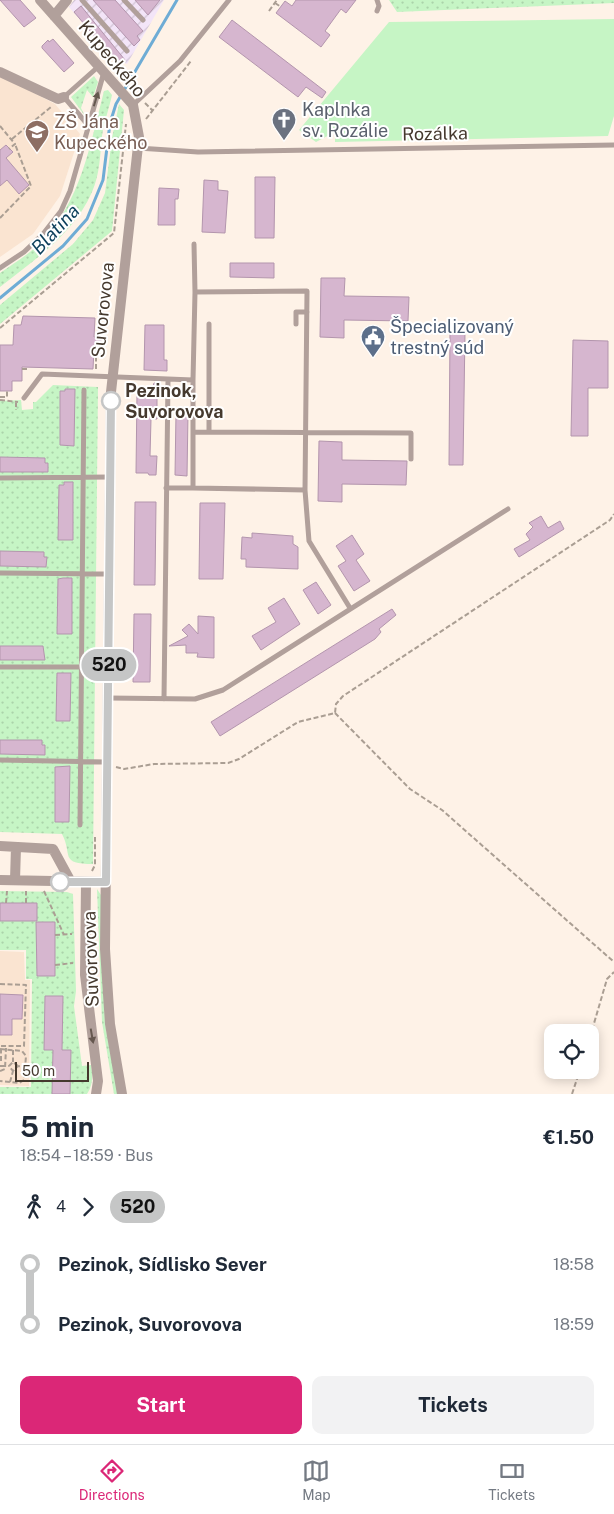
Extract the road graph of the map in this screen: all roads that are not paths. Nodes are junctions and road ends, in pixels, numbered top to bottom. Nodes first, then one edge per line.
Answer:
1 (40, 0) edge
2 (67, 0) edge
3 (82, 0) edge
4 (124, 0) edge
5 (229, 0) edge
6 (377, 0) edge
7 (377, 11) dead end
8 (54, 16) junction
9 (143, 20) dead end
10 (126, 51) dead end
11 (101, 69) junction
12 (0, 72) edge
13 (64, 97) junction
14 (134, 101) junction
15 (88, 125) junction
16 (614, 145) edge
17 (138, 148) junction
18 (194, 244) dead end
19 (0, 268) edge
20 (194, 292) junction
21 (306, 312) junction
22 (209, 324) dead end
23 (296, 324) dead end
24 (113, 378) junction
25 (168, 380) junction
26 (193, 380) junction
27 (84, 390) dead end
28 (22, 399) road end
29 (193, 432) junction
30 (209, 432) junction
31 (305, 432) junction
32 (411, 459) dead end
33 (83, 476) junction
34 (110, 477) junction
35 (0, 478) edge
36 (166, 488) junction
37 (193, 488) junction
38 (305, 490) junction
39 (508, 510) dead end
40 (0, 573) edge
41 (81, 573) junction
42 (109, 574) junction
43 (350, 608) junction
44 (109, 666) junction
45 (80, 667) junction
46 (0, 668) edge
47 (108, 698) junction
48 (164, 699) junction
49 (0, 760) edge
50 (80, 761) junction
51 (106, 764) junction
52 (80, 825) dead end
53 (0, 846) edge
54 (16, 847) junction
55 (0, 880) edge
56 (15, 880) junction
57 (70, 882) junction
58 (106, 882) junction
59 (86, 883) junction
60 (96, 1094) edge
61 (122, 1094) edge

1 - 8 street, Kupeckého
2 - 8 street
3 - 10 lane
4 - 9 lane
5 - 14 lane
6 - 7 lane
8 - 11 street, Kupeckého
11 - 13 lane
11 - 14 street, Kupeckého
15 -> 11 lane
12 - 13 street
13 - 15 lane
14 - 17 street, Kupeckého
15 - 19 lane
16 - 17 lane, Rozálka
17 - 24 street, Suvorovova
18 - 20 lane
20 - 21 lane
20 - 26 lane
21 - 23 lane
21 - 31 lane
22 - 30 lane
24 - 25 lane
24 - 28 lane
24 - 34 street, Suvorovova
25 - 26 lane
25 - 36 lane
26 - 29 lane
27 - 33 lane
29 - 30 lane
29 - 37 lane
30 - 31 lane
31 - 32 lane
31 - 38 lane
33 - 34 lane
33 - 35 lane
33 - 41 lane
34 - 42 street, Suvorovova
36 - 37 lane
36 - 48 lane
37 - 38 lane
38 - 43 lane
39 - 43 lane
40 - 41 lane
41 - 42 lane
41 - 45 lane
42 - 44 street, Suvorovova
43 - 48 lane
44 - 45 lane
44 - 47 street, Suvorovova
45 - 46 lane
45 - 50 lane
47 - 48 lane
47 - 51 street, Suvorovova
49 - 50 lane
50 - 51 lane
50 - 52 lane
51 - 58 street, Suvorovova
53 - 54 street
54 - 56 street
54 - 57 street
55 - 56 street
56 - 57 street
57 - 59 street
58 - 59 street
58 - 61 street, Suvorovova
59 -> 60 street

